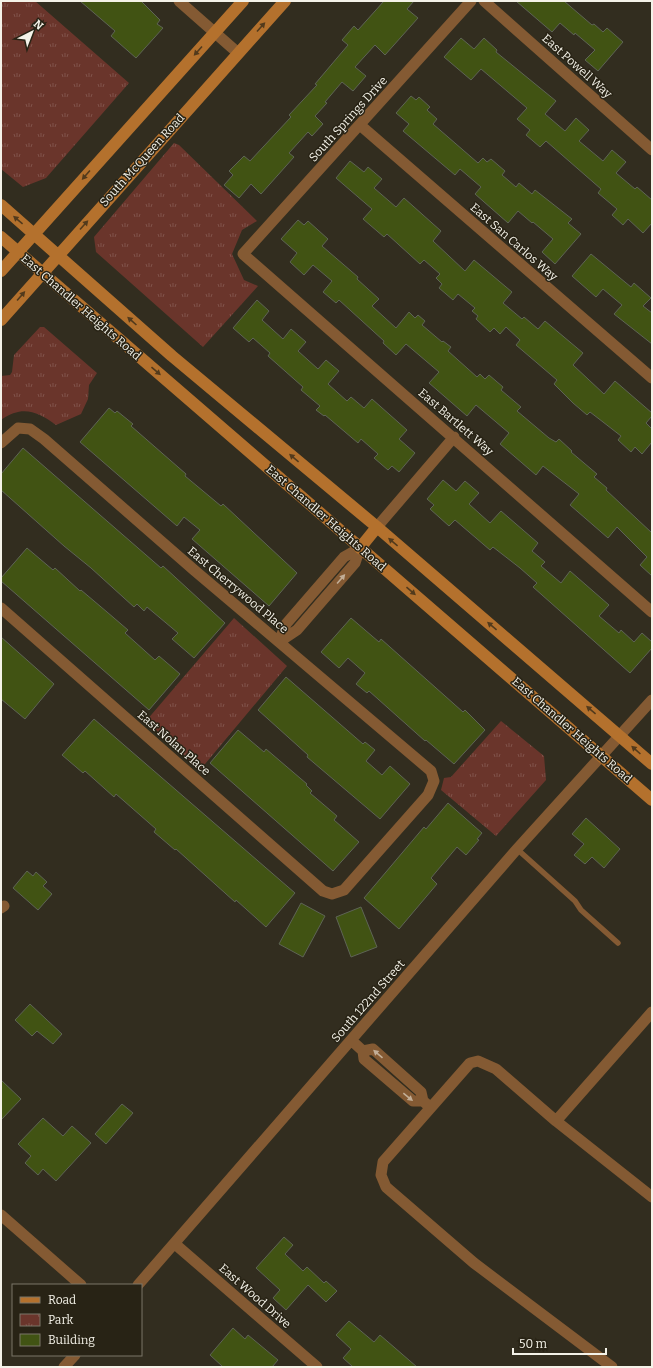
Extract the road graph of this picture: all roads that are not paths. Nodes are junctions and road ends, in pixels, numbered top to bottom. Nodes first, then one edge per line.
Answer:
1 (179, 1) edge
2 (243, 1) edge
3 (284, 1) edge
4 (471, 1) edge
5 (484, 1) edge
6 (215, 32) junction
7 (238, 53) junction
8 (360, 125) junction
9 (652, 150) edge
10 (1, 205) edge
11 (34, 234) junction
12 (1, 237) edge
13 (18, 252) junction
14 (58, 254) junction
15 (243, 254) joint
16 (1, 271) edge
17 (42, 273) junction
18 (1, 320) edge
19 (652, 378) edge
20 (454, 437) junction
21 (1, 443) edge
22 (377, 527) junction
23 (360, 548) junction
24 (314, 591) junction
25 (324, 599) junction
26 (1, 608) edge
27 (652, 612) edge
28 (279, 642) junction
29 (652, 700) edge
30 (620, 736) junction
31 (602, 756) junction
32 (652, 764) edge
33 (434, 781) joint
34 (652, 800) edge
35 (517, 849) junction
36 (618, 943) dead end
37 (652, 1012) edge
38 (351, 1040) junction
39 (363, 1051) junction
40 (400, 1073) junction
41 (391, 1082) junction
42 (426, 1104) junction
43 (556, 1121) junction
44 (652, 1197) edge
45 (1, 1215) edge
46 (175, 1244) junction
47 (80, 1284) edge
48 (139, 1284) edge
49 (74, 1356) edge
50 (64, 1367) edge
51 (317, 1367) edge
52 (612, 1367) edge

1 - 6 street
2 - 6 main road
7 -> 3 main road, South McQueen Road
4 - 8 street, South Springs Drive
5 - 9 street, East Powell Way
6 - 7 street
6 -> 11 main road
14 -> 7 main road, South McQueen Road
8 - 15 street, South Springs Drive
8 - 19 street, East San Carlos Way
11 -> 10 main road, East Chandler Heights Road
11 - 13 main road
11 - 14 main road, East Chandler Heights Road
12 - 13 main road, East Chandler Heights Road
13 - 16 main road
13 - 17 main road, East Chandler Heights Road
14 - 17 main road, South McQueen Road
22 -> 14 main road, East Chandler Heights Road
15 - 20 street, East Bartlett Way
18 -> 17 main road, South McQueen Road
17 -> 23 main road, East Chandler Heights Road
20 - 22 street
20 - 27 street, East Bartlett Way
21 - 28 street, East Cherrywood Place
22 - 23 main road
30 -> 22 main road, East Chandler Heights Road
23 - 24 street
25 -> 23 street
23 -> 31 main road, East Chandler Heights Road
24 - 25 street
24 - 28 street
25 - 28 street
26 - 33 street, East Nolan Place
28 - 33 street, East Cherrywood Place
29 - 30 street, South 122nd Street
30 - 31 street, South 122nd Street
32 -> 30 main road, East Chandler Heights Road
31 - 34 main road, East Chandler Heights Road
31 - 35 street, South 122nd Street
35 - 36 lane
35 - 38 street, South 122nd Street
37 - 43 street
38 - 39 street
38 - 46 street, South 122nd Street
40 -> 39 street
39 - 41 street
40 - 41 street
40 - 42 street
41 -> 42 street
42 - 43 street
42 - 52 street
43 - 44 street
45 - 47 street
46 - 48 street, South 122nd Street
46 - 51 street, East Wood Drive
49 - 50 street

